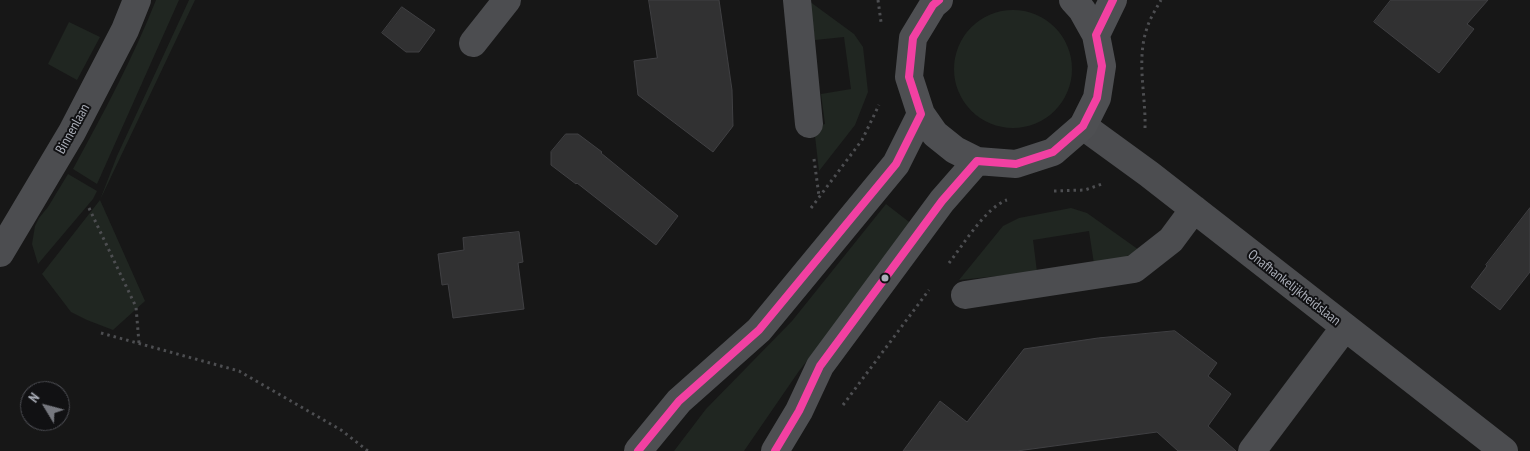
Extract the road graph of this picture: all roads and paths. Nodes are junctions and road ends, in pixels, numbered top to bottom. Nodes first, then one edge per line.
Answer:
1 (137, 0) edge
2 (507, 0) edge
3 (797, 0) edge
4 (1073, 0) edge
5 (1113, 0) edge
6 (1161, 0) edge
7 (933, 2) edge
8 (1096, 35) junction
9 (473, 43) dead end
10 (920, 114) junction
11 (809, 124) dead end
12 (1083, 126) junction
13 (1144, 137) dead end
14 (862, 140) dead end
15 (977, 161) junction
16 (1103, 184) dead end
17 (1047, 191) dead end
18 (1010, 199) dead end
19 (89, 208) dead end
20 (1194, 210) junction
21 (807, 212) dead end
22 (0, 253) edge
23 (945, 268) dead end
24 (933, 284) dead end
25 (965, 295) dead end
26 (1345, 327) junction
27 (101, 333) dead end
28 (139, 343) junction
29 (840, 409) dead end
30 (368, 451) edge
31 (638, 451) edge
32 (775, 451) edge
33 (1252, 451) edge
34 (1504, 451) edge

1 - 22 street, Binnenlaan
2 - 9 street
3 - 11 street
4 - 8 main road
5 - 8 main road
6 - 13 path
7 - 10 main road
8 - 12 main road
10 - 15 main road
10 - 31 main road
12 - 15 main road
12 - 20 street, Onafhankelijkheidslaan
14 - 21 path
15 - 32 main road
16 - 17 path
18 - 23 path
19 - 28 path
20 - 25 street
20 - 26 street, Onafhankelijkheidslaan
24 - 29 path
26 - 33 street
26 - 34 street, Onafhankelijkheidslaan
27 - 28 path
28 - 30 path

